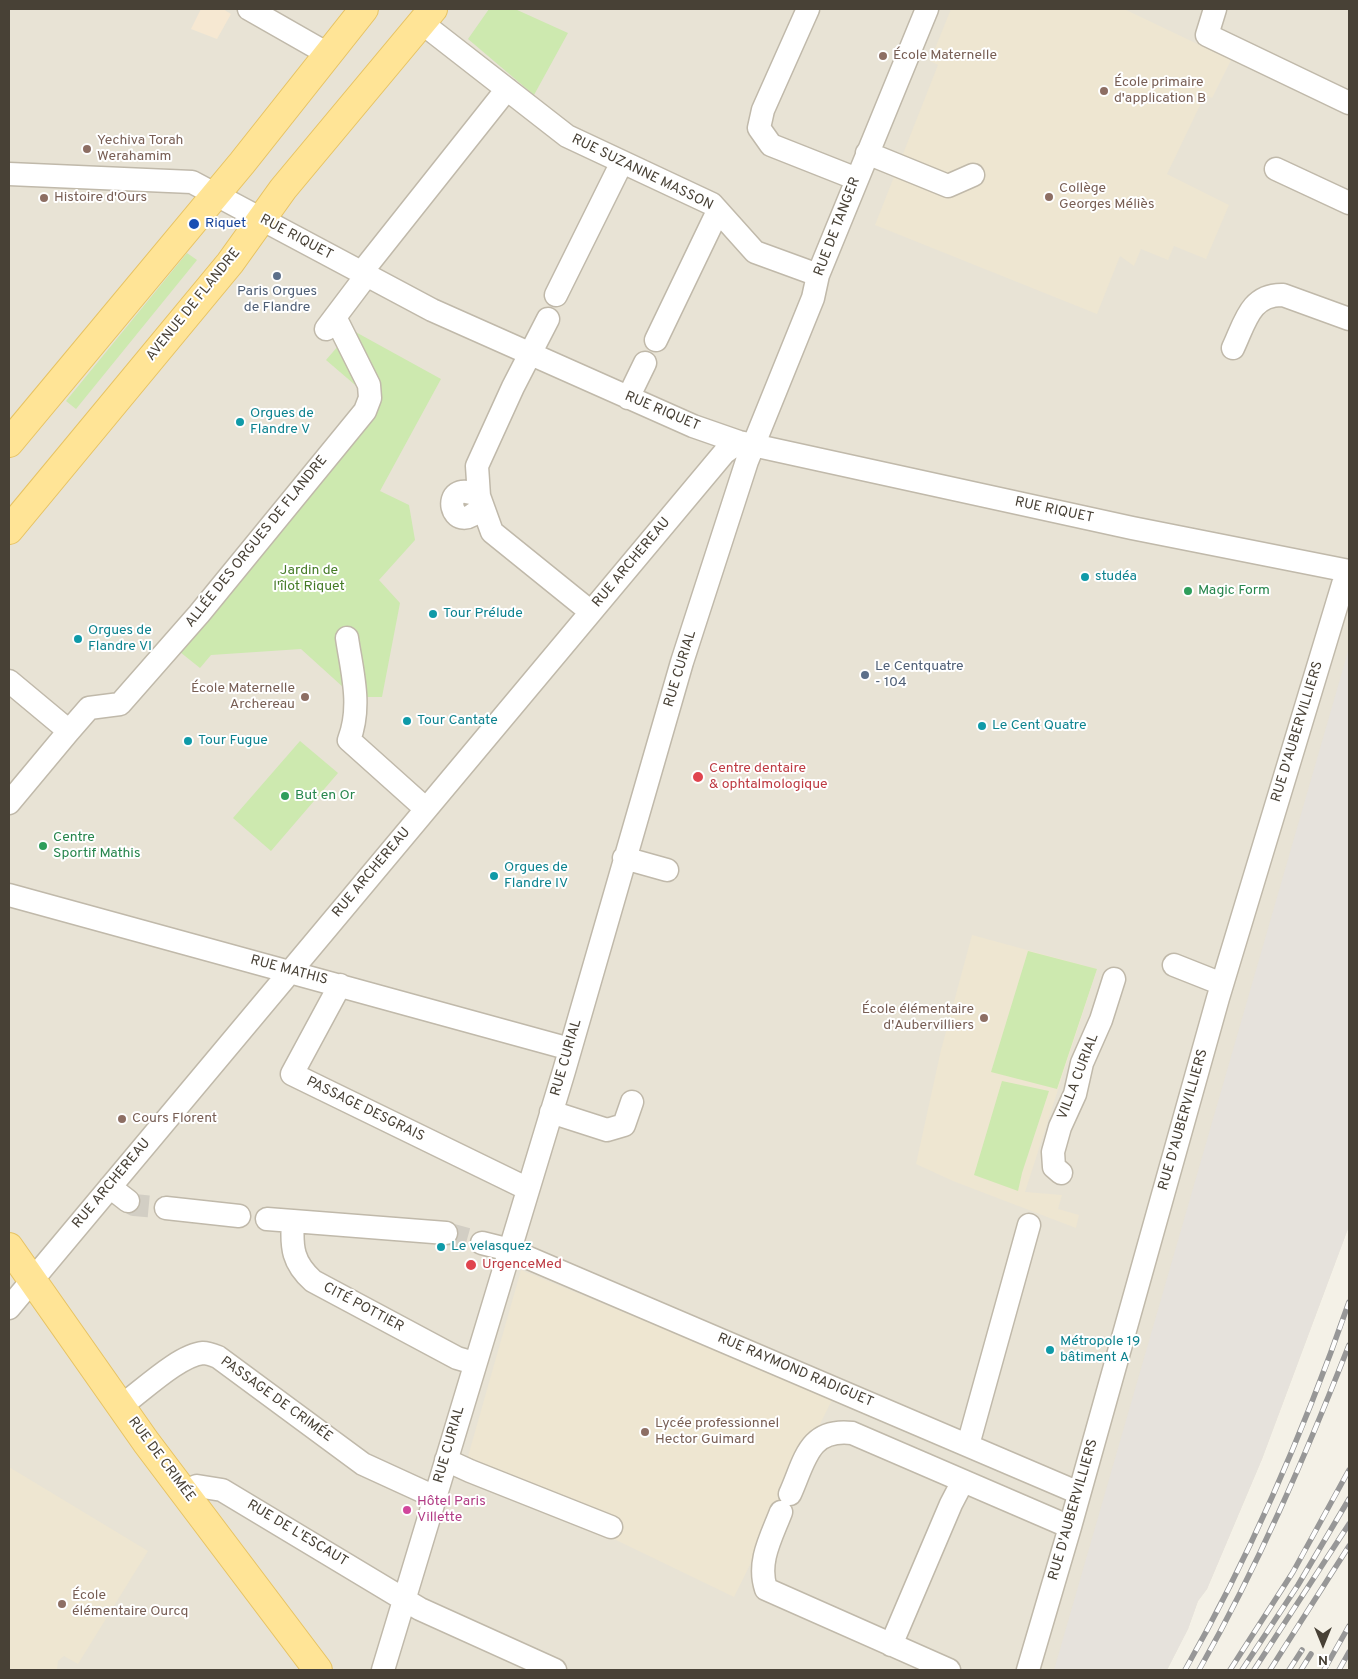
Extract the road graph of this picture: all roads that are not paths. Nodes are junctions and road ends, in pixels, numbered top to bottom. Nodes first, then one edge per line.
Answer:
1 (249, 9) edge
2 (364, 9) edge
3 (808, 9) edge
4 (927, 9) edge
5 (1215, 9) edge
6 (428, 16) edge
7 (328, 54) junction
8 (508, 89) junction
9 (1349, 103) edge
10 (867, 153) junction
11 (622, 162) junction
12 (1276, 169) dead end
13 (9, 174) edge
14 (973, 175) dead end
15 (857, 179) junction
16 (215, 194) junction
17 (1349, 203) edge
18 (718, 211) junction
19 (262, 220) junction
20 (363, 275) junction
21 (818, 275) junction
22 (556, 295) dead end
23 (548, 319) dead end
24 (1349, 319) edge
25 (656, 340) dead end
26 (1233, 348) dead end
27 (529, 354) junction
28 (645, 363) dead end
29 (628, 398) junction
30 (9, 443) edge
31 (746, 444) junction
32 (9, 530) edge
33 (1349, 572) edge
34 (591, 612) junction
35 (348, 638) dead end
36 (9, 681) edge
37 (69, 731) junction
38 (9, 802) edge
39 (426, 809) junction
40 (624, 858) junction
41 (667, 870) dead end
42 (9, 896) edge
43 (1174, 965) dead end
44 (290, 971) junction
45 (1114, 979) dead end
46 (1222, 984) junction
47 (340, 985) junction
48 (570, 1049) junction
49 (632, 1102) dead end
50 (551, 1112) junction
51 (1060, 1173) dead end
52 (110, 1187) junction
53 (528, 1189) junction
54 (128, 1202) tunnel mouth
55 (166, 1208) tunnel mouth
56 (239, 1216) dead end
57 (267, 1219) dead end
58 (293, 1221) junction
59 (1029, 1225) dead end
60 (446, 1233) tunnel mouth
61 (482, 1243) tunnel mouth
62 (9, 1247) edge
63 (510, 1250) junction
64 (33, 1280) junction
65 (9, 1308) edge
66 (474, 1363) junction
67 (121, 1406) junction
68 (968, 1445) junction
69 (446, 1460) junction
70 (963, 1481) junction
71 (185, 1491) junction
72 (1079, 1493) junction
73 (435, 1497) junction
74 (611, 1527) dead end
75 (1070, 1527) junction
76 (404, 1599) junction
77 (891, 1645) junction
78 (318, 1670) edge
79 (383, 1670) edge
80 (554, 1670) edge
81 (948, 1670) edge
82 (1028, 1670) edge

1 - 7 street
2 - 7 main road
3 - 15 street
4 - 10 street, RUE DE TANGER
5 - 9 street
6 - 8 street, RUE SUZANNE MASSON
6 - 19 main road, AVENUE DE FLANDRE
7 - 16 main road
8 - 11 street, RUE SUZANNE MASSON
8 - 20 street, ALLÉE DES ORGUES DE FLANDRE
10 - 14 street
10 - 15 street, RUE DE TANGER
11 - 18 street, RUE SUZANNE MASSON
11 - 22 street
12 - 17 street
13 - 16 street, RUE RIQUET
15 - 21 street, RUE DE TANGER
16 - 19 street, RUE RIQUET
16 - 30 main road
18 - 21 street, RUE SUZANNE MASSON
18 - 25 street
19 - 20 street, RUE RIQUET
19 - 32 main road, AVENUE DE FLANDRE
20 - 27 street, RUE RIQUET
20 - 37 street, ALLÉE DES ORGUES DE FLANDRE
21 - 31 street, RUE DE TANGER
23 - 27 street
24 - 26 street
27 - 29 street, RUE RIQUET
27 - 34 street
28 - 29 street
29 - 31 street, RUE RIQUET
31 - 33 street, RUE RIQUET
31 - 34 street, RUE ARCHEREAU
31 - 40 street, RUE CURIAL
33 - 46 street, RUE D'AUBERVILLIERS
34 - 39 street, RUE ARCHEREAU
35 - 39 street
36 - 37 street
37 - 38 street, ALLÉE DES ORGUES DE FLANDRE
39 - 44 street, RUE ARCHEREAU
40 - 41 street
40 - 48 street, RUE CURIAL
42 - 44 street, RUE MATHIS
43 - 46 street
44 - 47 street, RUE MATHIS
44 - 52 street, RUE ARCHEREAU
45 - 51 street, VILLA CURIAL
46 - 72 street, RUE D'AUBERVILLIERS
47 - 48 street, RUE MATHIS
47 - 53 street, PASSAGE DESGRAIS
48 - 50 street, RUE CURIAL
49 - 50 street
50 - 53 street, RUE CURIAL
52 - 54 street
52 - 64 street, RUE ARCHEREAU
53 - 63 street, RUE CURIAL
55 - 56 street
57 - 58 street
58 - 60 street
58 - 66 street, CITÉ POTTIER
59 - 68 street
61 - 63 street
62 - 64 main road, RUE DE CRIMÉE
63 - 66 street, RUE CURIAL
63 - 68 street, RUE RAYMOND RADIGUET
64 - 65 street, RUE ARCHEREAU
64 - 67 main road, RUE DE CRIMÉE
66 - 69 street, RUE CURIAL
67 - 71 main road, RUE DE CRIMÉE
67 - 73 street, PASSAGE DE CRIMÉE
68 - 72 street, RUE RAYMOND RADIGUET
69 - 73 street, RUE CURIAL
69 - 74 street
70 - 75 street
70 - 77 street
70 - 77 street
71 - 76 street, RUE DE L'ESCAUT
71 - 78 main road, RUE DE CRIMÉE
72 - 75 street, RUE D'AUBERVILLIERS
73 - 76 street, RUE CURIAL
75 - 82 street, RUE D'AUBERVILLIERS
76 - 79 street, RUE CURIAL
76 - 80 street, RUE DE L'ESCAUT
77 - 81 street

